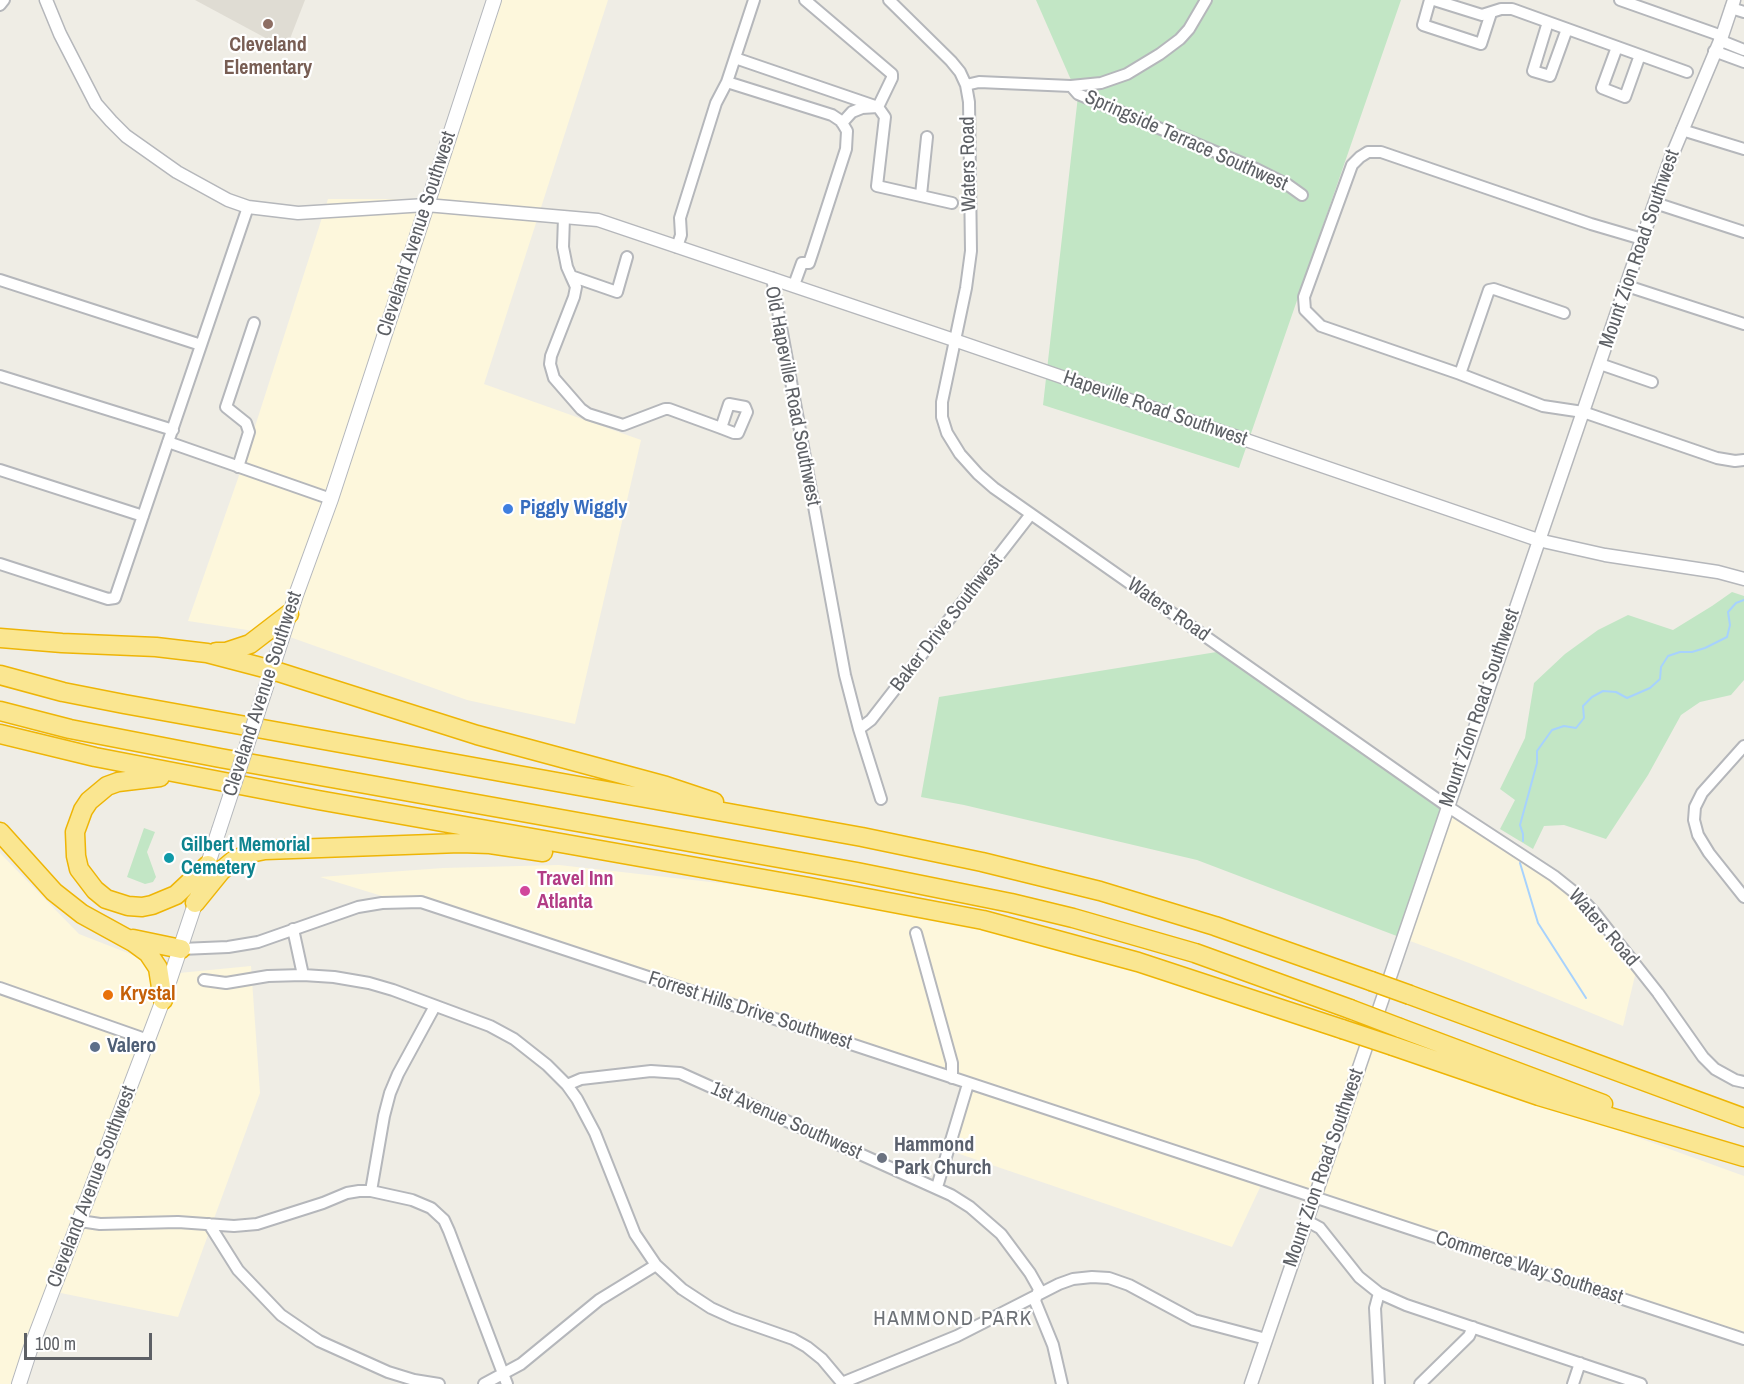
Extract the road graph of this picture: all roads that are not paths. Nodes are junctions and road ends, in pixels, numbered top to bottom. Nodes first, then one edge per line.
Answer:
1 (4, 0) edge
2 (46, 0) edge
3 (494, 0) edge
4 (754, 0) edge
5 (805, 0) edge
6 (889, 0) edge
7 (1206, 0) edge
8 (1432, 0) edge
9 (1620, 0) edge
10 (1732, 4) edge
11 (0, 5) edge
12 (1517, 5) edge
13 (1744, 12) edge
14 (1491, 13) junction
15 (1548, 22) junction
16 (1567, 29) junction
17 (1718, 42) junction
18 (1617, 47) junction
19 (1744, 50) edge
20 (1640, 55) junction
21 (735, 58) junction
22 (1744, 62) edge
23 (1687, 72) dead end
24 (727, 82) junction
25 (966, 85) junction
26 (1071, 86) junction
27 (878, 107) junction
28 (842, 123) junction
29 (1682, 130) junction
30 (927, 137) dead end
31 (1744, 149) edge
32 (921, 195) junction
33 (1302, 195) dead end
34 (952, 203) dead end
35 (1655, 203) junction
36 (426, 205) junction
37 (248, 207) junction
38 (564, 217) junction
39 (1744, 232) edge
40 (1642, 239) junction
41 (679, 241) junction
42 (627, 257) dead end
43 (571, 276) junction
44 (772, 278) junction
45 (0, 280) edge
46 (794, 285) junction
47 (1627, 286) junction
48 (1564, 313) dead end
49 (255, 323) dead end
50 (1744, 324) edge
51 (954, 340) junction
52 (201, 345) junction
53 (1600, 364) junction
54 (1460, 374) junction
55 (0, 376) edge
56 (1652, 382) dead end
57 (1583, 412) junction
58 (721, 428) dead end
59 (172, 430) junction
60 (168, 442) junction
61 (1744, 460) edge
62 (238, 467) junction
63 (0, 470) edge
64 (331, 499) junction
65 (1031, 514) junction
66 (143, 516) junction
67 (1538, 540) junction
68 (0, 564) edge
69 (1744, 579) edge
70 (289, 614) junction
71 (0, 638) edge
72 (207, 652) junction
73 (0, 675) edge
74 (269, 677) junction
75 (0, 711) edge
76 (859, 729) junction
77 (0, 734) edge
78 (1744, 746) edge
79 (192, 776) junction
80 (881, 799) dead end
81 (1447, 806) junction
82 (742, 816) junction
83 (0, 832) edge
84 (208, 865) junction
85 (809, 887) junction
86 (1744, 897) edge
87 (195, 903) junction
88 (294, 929) junction
89 (916, 933) dead end
90 (123, 936) junction
91 (181, 949) junction
92 (303, 975) junction
93 (204, 980) dead end
94 (0, 988) edge
95 (163, 1000) junction
96 (435, 1006) junction
97 (148, 1040) junction
98 (952, 1078) junction
99 (1744, 1082) edge
100 (968, 1084) junction
101 (567, 1085) junction
102 (1744, 1118) edge
103 (1744, 1157) edge
104 (936, 1187) junction
105 (371, 1191) junction
106 (1315, 1198) junction
107 (80, 1221) junction
108 (1307, 1221) junction
109 (209, 1224) junction
110 (656, 1265) junction
111 (1378, 1293) junction
112 (1037, 1295) junction
113 (1473, 1327) junction
114 (1266, 1339) junction
115 (1744, 1339) edge
116 (1580, 1363) junction
117 (505, 1380) edge
118 (19, 1384) edge
119 (439, 1384) edge
120 (484, 1384) edge
121 (842, 1384) edge
122 (1062, 1384) edge
123 (1251, 1384) edge
124 (1379, 1384) edge
125 (1420, 1384) edge
126 (1573, 1384) edge
127 (1641, 1384) edge

1 - 11 street
2 - 37 street, Old Hapeville Road Southwest
3 - 36 main road, Cleveland Avenue Southwest
4 - 21 street
5 - 27 street
6 - 25 street, Waters Road
7 - 26 street
8 - 14 street
8 - 14 street
9 - 17 street
10 - 13 street
10 - 17 street, Mount Zion Road Southwest
12 - 14 street
12 - 15 street
15 - 16 street
15 - 16 street
16 - 18 street
17 - 19 street
17 - 22 street
17 - 29 street, Mount Zion Road Southwest
18 - 20 street
18 - 20 street
20 - 23 street
21 - 24 street
21 - 27 street
24 - 28 street
24 - 41 street
25 - 26 street
25 - 51 street, Waters Road
26 - 33 street, Springside Terrace Southwest
27 - 28 street
27 - 32 street
28 - 46 street
29 - 31 street
29 - 35 street, Mount Zion Road Southwest
30 - 32 street
32 - 34 street
35 - 39 street
35 - 40 street, Mount Zion Road Southwest
36 - 37 street, Old Hapeville Road Southwest
36 - 38 street, Old Hapeville Road Southwest
36 - 64 main road, Cleveland Avenue Southwest
37 - 52 street
38 - 41 street, Old Hapeville Road Southwest
38 - 43 street
40 - 47 street, Mount Zion Road Southwest
40 - 54 street
41 - 44 street, Old Hapeville Road Southwest
42 - 43 street
43 - 58 street
44 - 46 street, Hapeville Road Southwest
44 - 76 street, Old Hapeville Road Southwest
45 - 52 street
46 - 51 street, Hapeville Road Southwest
47 - 50 street
47 - 53 street, Mount Zion Road Southwest
48 - 54 street
49 - 62 street
51 - 65 street, Waters Road
51 - 67 street, Hapeville Road Southwest
52 - 59 street
53 - 56 street
53 - 57 street, Mount Zion Road Southwest
54 - 57 street
55 - 59 street
57 - 61 street
57 - 67 street, Mount Zion Road Southwest
59 - 60 street
60 - 62 street
60 - 66 street
62 - 64 street
63 - 66 street
64 - 70 main road, Cleveland Avenue Southwest
65 - 76 street, Baker Drive Southwest
65 - 81 street, Waters Road
66 - 68 street
67 - 69 street, Hapeville Road Southwest
67 - 81 street, Mount Zion Road Southwest
70 - 72 highway
70 - 74 main road, Cleveland Avenue Southwest
71 - 72 highway
72 - 74 highway
73 - 82 highway
74 - 82 highway
74 - 84 main road, Cleveland Avenue Southwest, bridge
75 - 103 highway, bridge
76 - 80 street, Old Hapeville Road Southwest
77 - 79 highway
78 - 86 street
79 - 84 highway
79 - 85 highway
81 - 99 street, Waters Road
81 - 106 street, Mount Zion Road Southwest
82 - 102 highway, bridge
83 - 90 highway
84 - 87 main road, Cleveland Avenue Southwest
85 - 87 highway
85 - 103 highway, bridge
87 - 91 main road, Cleveland Avenue Southwest
88 - 91 street, Forrest Hills Drive Southwest
88 - 92 street
88 - 98 street, Forrest Hills Drive Southwest
89 - 98 street
90 - 91 highway
90 - 95 highway
91 - 95 main road, Cleveland Avenue Southwest
92 - 93 street
92 - 96 street
94 - 97 street
95 - 97 main road, Cleveland Avenue Southwest
96 - 101 street
96 - 105 street
97 - 107 main road, Cleveland Avenue Southwest
98 - 100 street, Forrest Hills Drive Southwest
100 - 104 street
100 - 106 street, Forrest Hills Drive Southwest
101 - 104 street, 1st Avenue Southwest
101 - 110 street
104 - 112 street, 1st Avenue Southwest
105 - 109 street
105 - 117 street
106 - 108 street, Mount Zion Road Southwest
106 - 115 street, Commerce Way Southeast
107 - 109 street
107 - 118 main road, Cleveland Avenue Southwest
108 - 111 street
108 - 114 street, Mount Zion Road Southwest
109 - 119 street
110 - 117 street
110 - 121 street
111 - 113 street
111 - 124 street
112 - 114 street
112 - 121 street
112 - 122 street, 1st Avenue Southwest
113 - 116 street
113 - 125 street
114 - 123 street, Mount Zion Road Southwest
116 - 126 street
116 - 127 street
117 - 120 street

